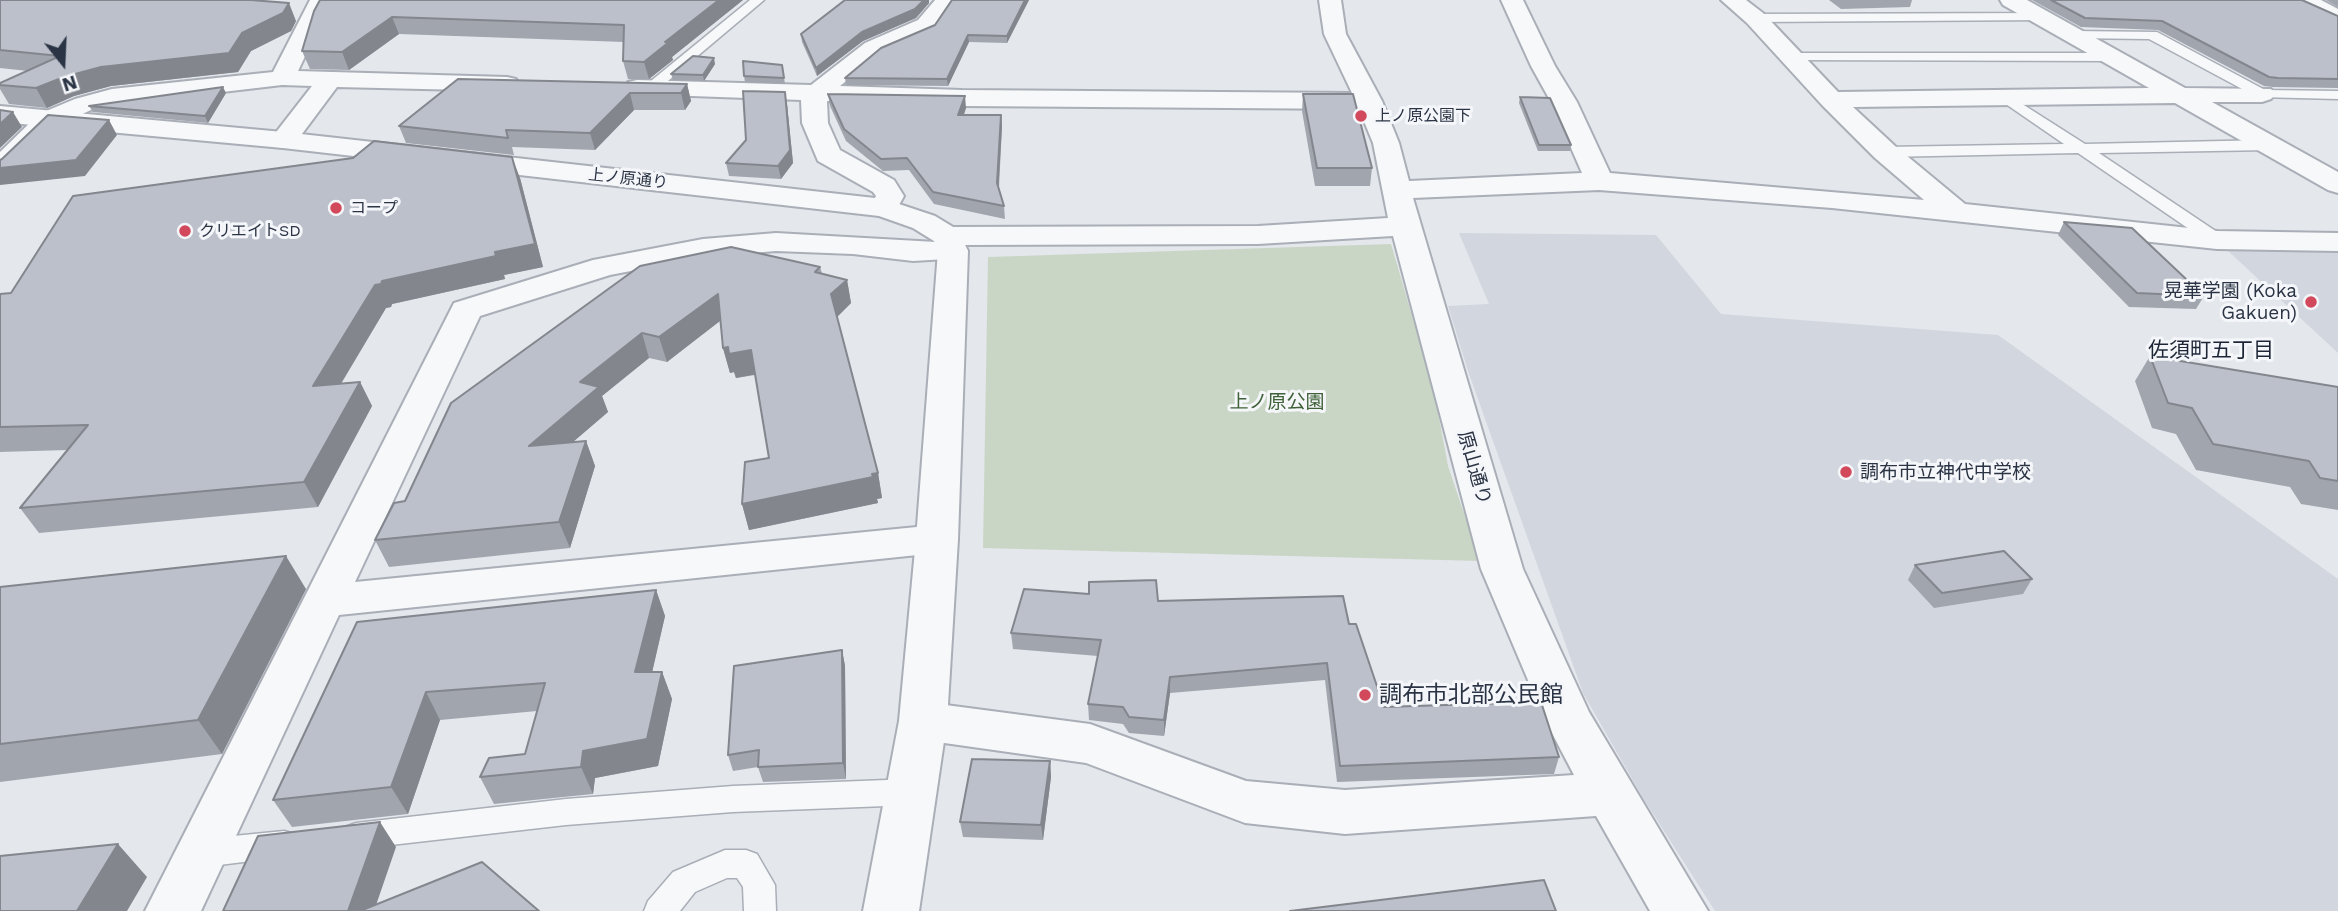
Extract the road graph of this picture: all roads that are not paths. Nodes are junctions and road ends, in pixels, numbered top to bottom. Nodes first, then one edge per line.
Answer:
1 (321, 0) edge
2 (758, 0) edge
3 (946, 0) edge
4 (1330, 0) edge
5 (1512, 0) edge
6 (1732, 0) edge
7 (2011, 0) edge
8 (2304, 0) edge
9 (1934, 6) dead end
10 (1952, 17) junction
11 (2041, 17) junction
12 (1755, 18) junction
13 (2338, 18) edge
14 (2074, 35) junction
15 (2112, 57) junction
16 (1793, 58) junction
17 (282, 78) junction
18 (329, 81) junction
19 (531, 85) edge
20 (611, 87) edge
21 (651, 88) junction
22 (2179, 94) junction
23 (2262, 94) junction
24 (814, 95) junction
25 (2338, 95) edge
26 (2005, 97) junction
27 (1831, 100) junction
28 (1369, 101) junction
29 (0, 114) edge
30 (48, 120) junction
31 (283, 140) junction
32 (2269, 145) junction
33 (2083, 149) junction
34 (1885, 152) junction
35 (0, 167) edge
36 (1599, 181) junction
37 (2338, 184) edge
38 (884, 208) junction
39 (1401, 208) junction
40 (1956, 212) junction
41 (2217, 240) junction
42 (2338, 242) edge
43 (950, 243) junction
44 (937, 539) junction
45 (325, 601) junction
46 (923, 721) junction
47 (912, 792) junction
48 (1609, 794) junction
49 (203, 853) junction
50 (173, 911) edge
51 (660, 911) edge
52 (760, 911) edge
53 (891, 911) edge
54 (1680, 911) edge

1 - 17 street
2 - 21 lane
3 - 24 street
4 - 28 street, 原山通り
5 - 36 street
6 - 12 street
7 - 11 street
8 - 13 street
9 - 10 lane
10 - 11 lane
10 - 12 lane
11 - 14 street
12 - 16 street
14 - 15 street
14 - 23 lane
15 - 16 lane
15 - 22 street
16 - 27 street
17 - 18 street
17 - 30 street
18 - 19 street
18 - 31 street
20 - 21 street
21 - 24 street
22 - 23 street
22 - 26 street
22 - 32 street
23 - 25 lane
24 - 28 street
24 - 38 street
26 - 27 street
26 - 33 lane
27 - 34 street
28 - 39 street, 原山通り
29 - 30 street, 上ノ原通り
30 - 31 street, 上ノ原通り
30 - 35 street
31 - 38 street, 上ノ原通り
32 - 33 lane
32 - 37 street
33 - 34 lane
33 - 41 lane
34 - 40 street
36 - 39 street
36 - 40 street
38 - 43 street, 上ノ原通り
39 - 43 street
39 - 48 street, 原山通り
40 - 41 street
41 - 42 street
43 - 44 street
43 - 45 street
44 - 45 street
44 - 46 street
45 - 49 street
46 - 47 street
46 - 48 street
47 - 49 lane
47 - 53 street
48 - 54 street, 原山通り
49 - 50 street
51 - 52 lane

